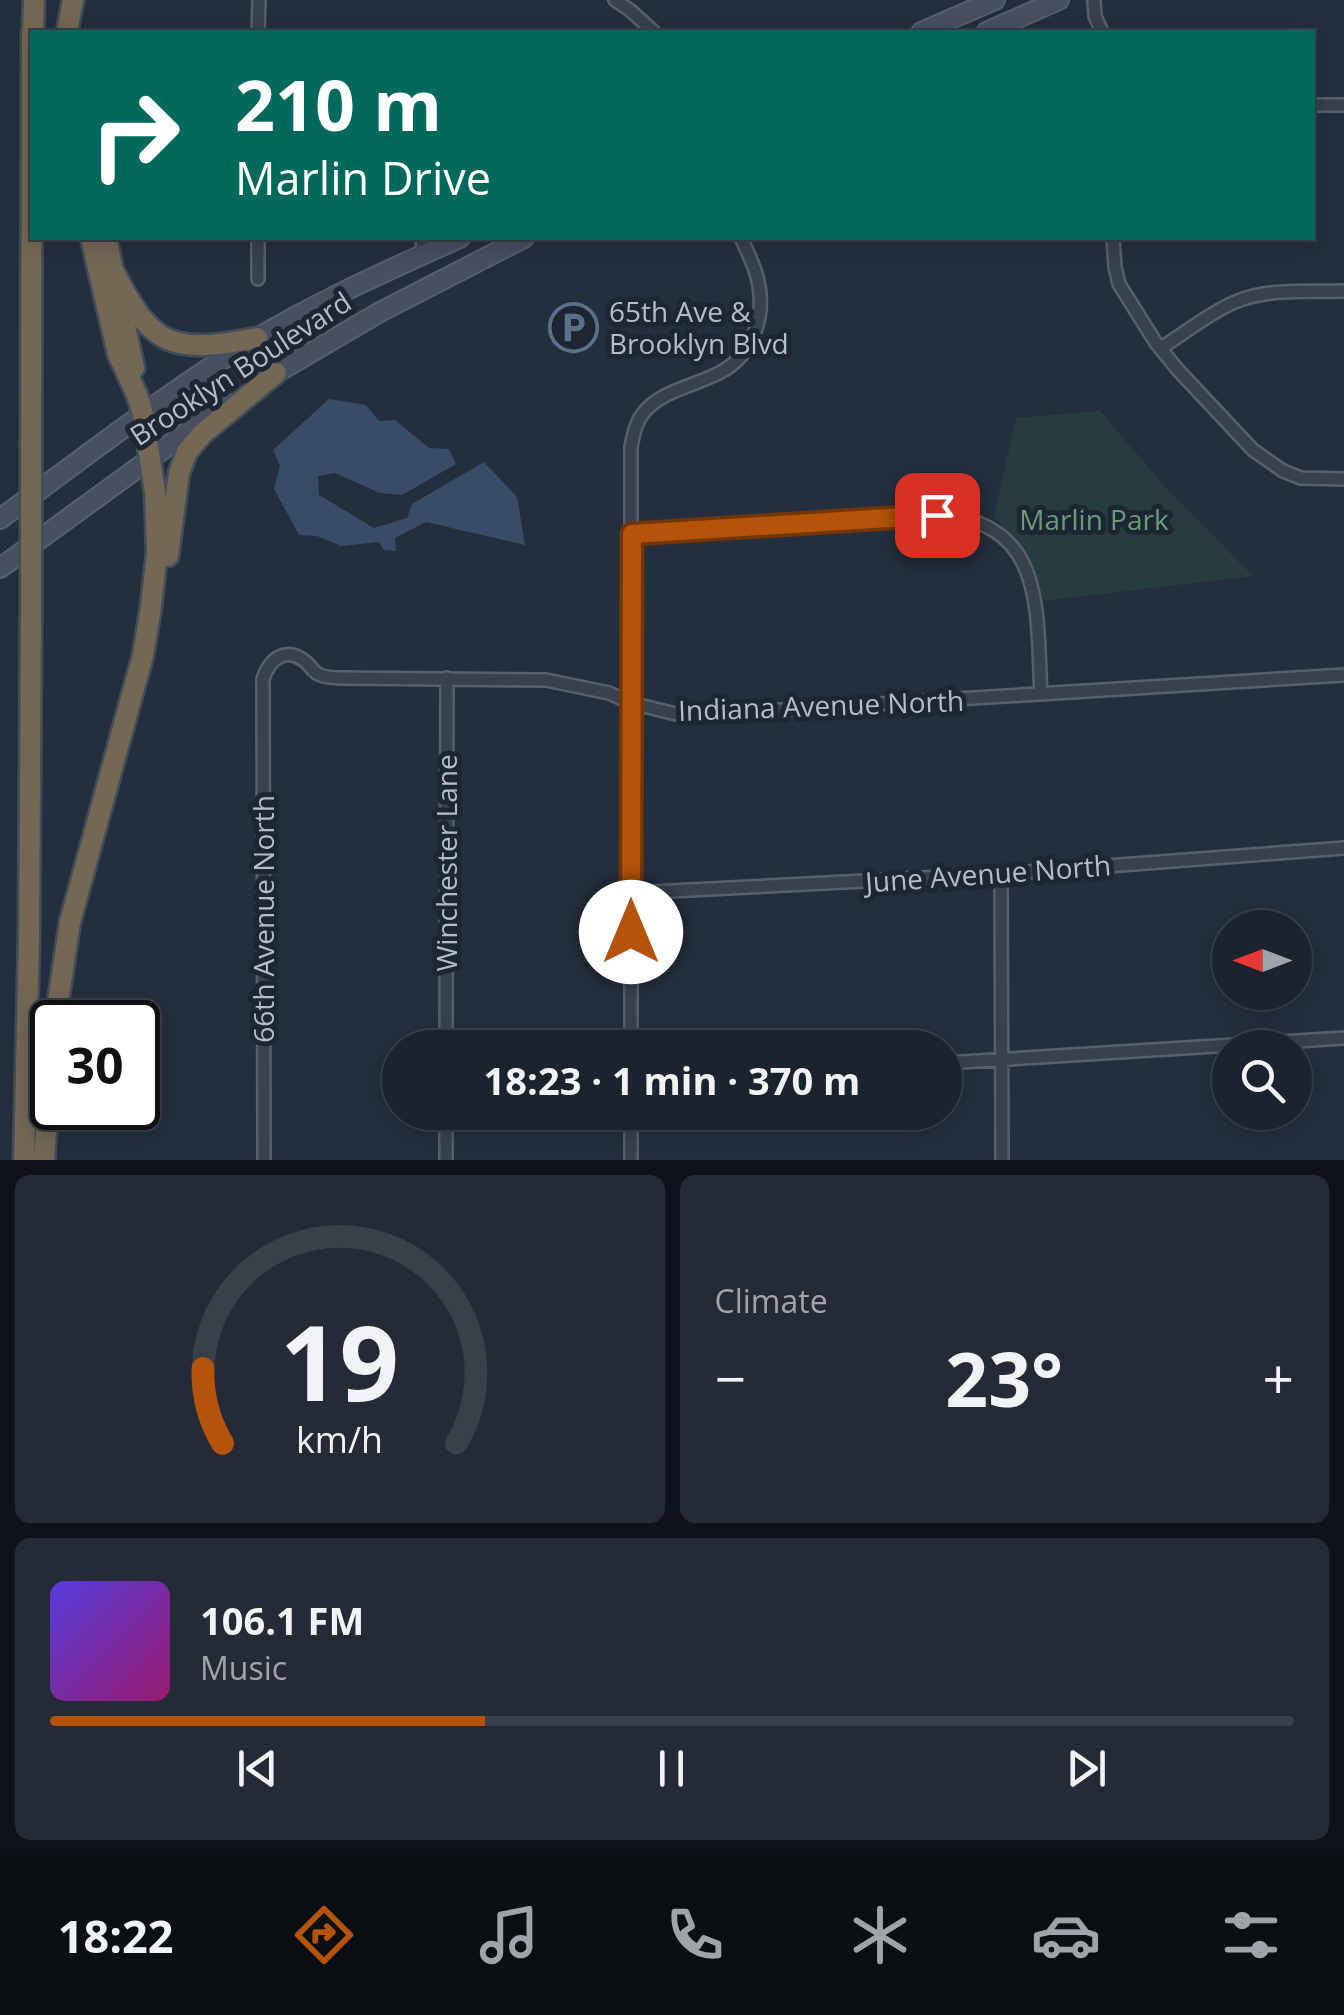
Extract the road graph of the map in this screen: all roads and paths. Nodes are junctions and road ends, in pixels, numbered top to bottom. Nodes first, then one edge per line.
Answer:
1 (34, 0) edge
2 (75, 0) edge
3 (259, 0) edge
4 (615, 0) edge
5 (994, 0) edge
6 (1059, 0) edge
7 (1094, 0) edge
8 (32, 30) edge
9 (68, 30) edge
10 (80, 30) edge
11 (258, 30) edge
12 (652, 30) edge
13 (926, 30) edge
14 (991, 30) edge
15 (1101, 30) edge
16 (1315, 105) edge
17 (1344, 105) edge
18 (31, 240) edge
19 (91, 240) edge
20 (106, 240) edge
21 (258, 240) edge
22 (451, 240) edge
23 (520, 240) edge
24 (742, 240) edge
25 (1113, 240) edge
26 (423, 246) edge
27 (113, 270) junction
28 (258, 279) dead end
29 (1344, 291) edge
30 (257, 338) junction
31 (1161, 348) junction
32 (276, 373) junction
33 (140, 404) junction
34 (151, 456) junction
35 (1344, 479) edge
36 (0, 519) edge
37 (632, 534) junction
38 (0, 568) edge
39 (1344, 675) edge
40 (446, 678) junction
41 (263, 679) joint
42 (1041, 694) junction
43 (630, 703) junction
44 (123, 727) junction
45 (1344, 848) edge
46 (1002, 874) junction
47 (631, 893) junction
48 (58, 1000) edge
49 (446, 1030) edge
50 (631, 1030) edge
51 (1344, 1038) edge
52 (1002, 1060) junction
53 (962, 1063) edge
54 (46, 1130) edge
55 (446, 1130) edge
56 (631, 1130) edge
57 (24, 1160) edge
58 (44, 1160) edge
59 (264, 1160) edge
60 (446, 1160) edge
61 (631, 1160) edge
62 (1002, 1160) edge

1 - 8 highway
2 - 9 highway
2 - 10 highway
3 - 11 street
4 - 12 street
5 - 13 main road
6 - 14 main road
7 - 15 street
16 - 17 street
18 - 57 highway, bridge
19 - 33 highway
20 - 27 highway
21 - 28 street
22 - 26 main road, Brooklyn Boulevard
23 - 32 main road, Brooklyn Boulevard
24 - 37 street
25 - 31 street
26 - 30 main road, Brooklyn Boulevard
27 - 30 highway
27 - 33 highway
29 - 31 street
30 - 33 main road, Brooklyn Boulevard
31 - 35 street
32 - 34 main road, Brooklyn Boulevard
32 - 44 highway
33 - 34 highway
33 - 36 main road, Brooklyn Boulevard
34 - 38 main road, Brooklyn Boulevard
34 - 44 highway
37 - 42 street
37 - 43 street
39 - 42 street, Indiana Avenue North
40 - 41 street, Indiana Avenue North
40 - 43 street, Indiana Avenue North
40 - 49 street, Winchester Lane
41 - 59 street, 66th Avenue North
42 - 43 street, Indiana Avenue North
43 - 47 street
44 - 48 highway
45 - 46 street, June Avenue North
46 - 47 street, June Avenue North
46 - 52 street
47 - 50 street
51 - 52 street
52 - 53 street
52 - 62 street
54 - 58 highway
55 - 60 street
56 - 61 street

